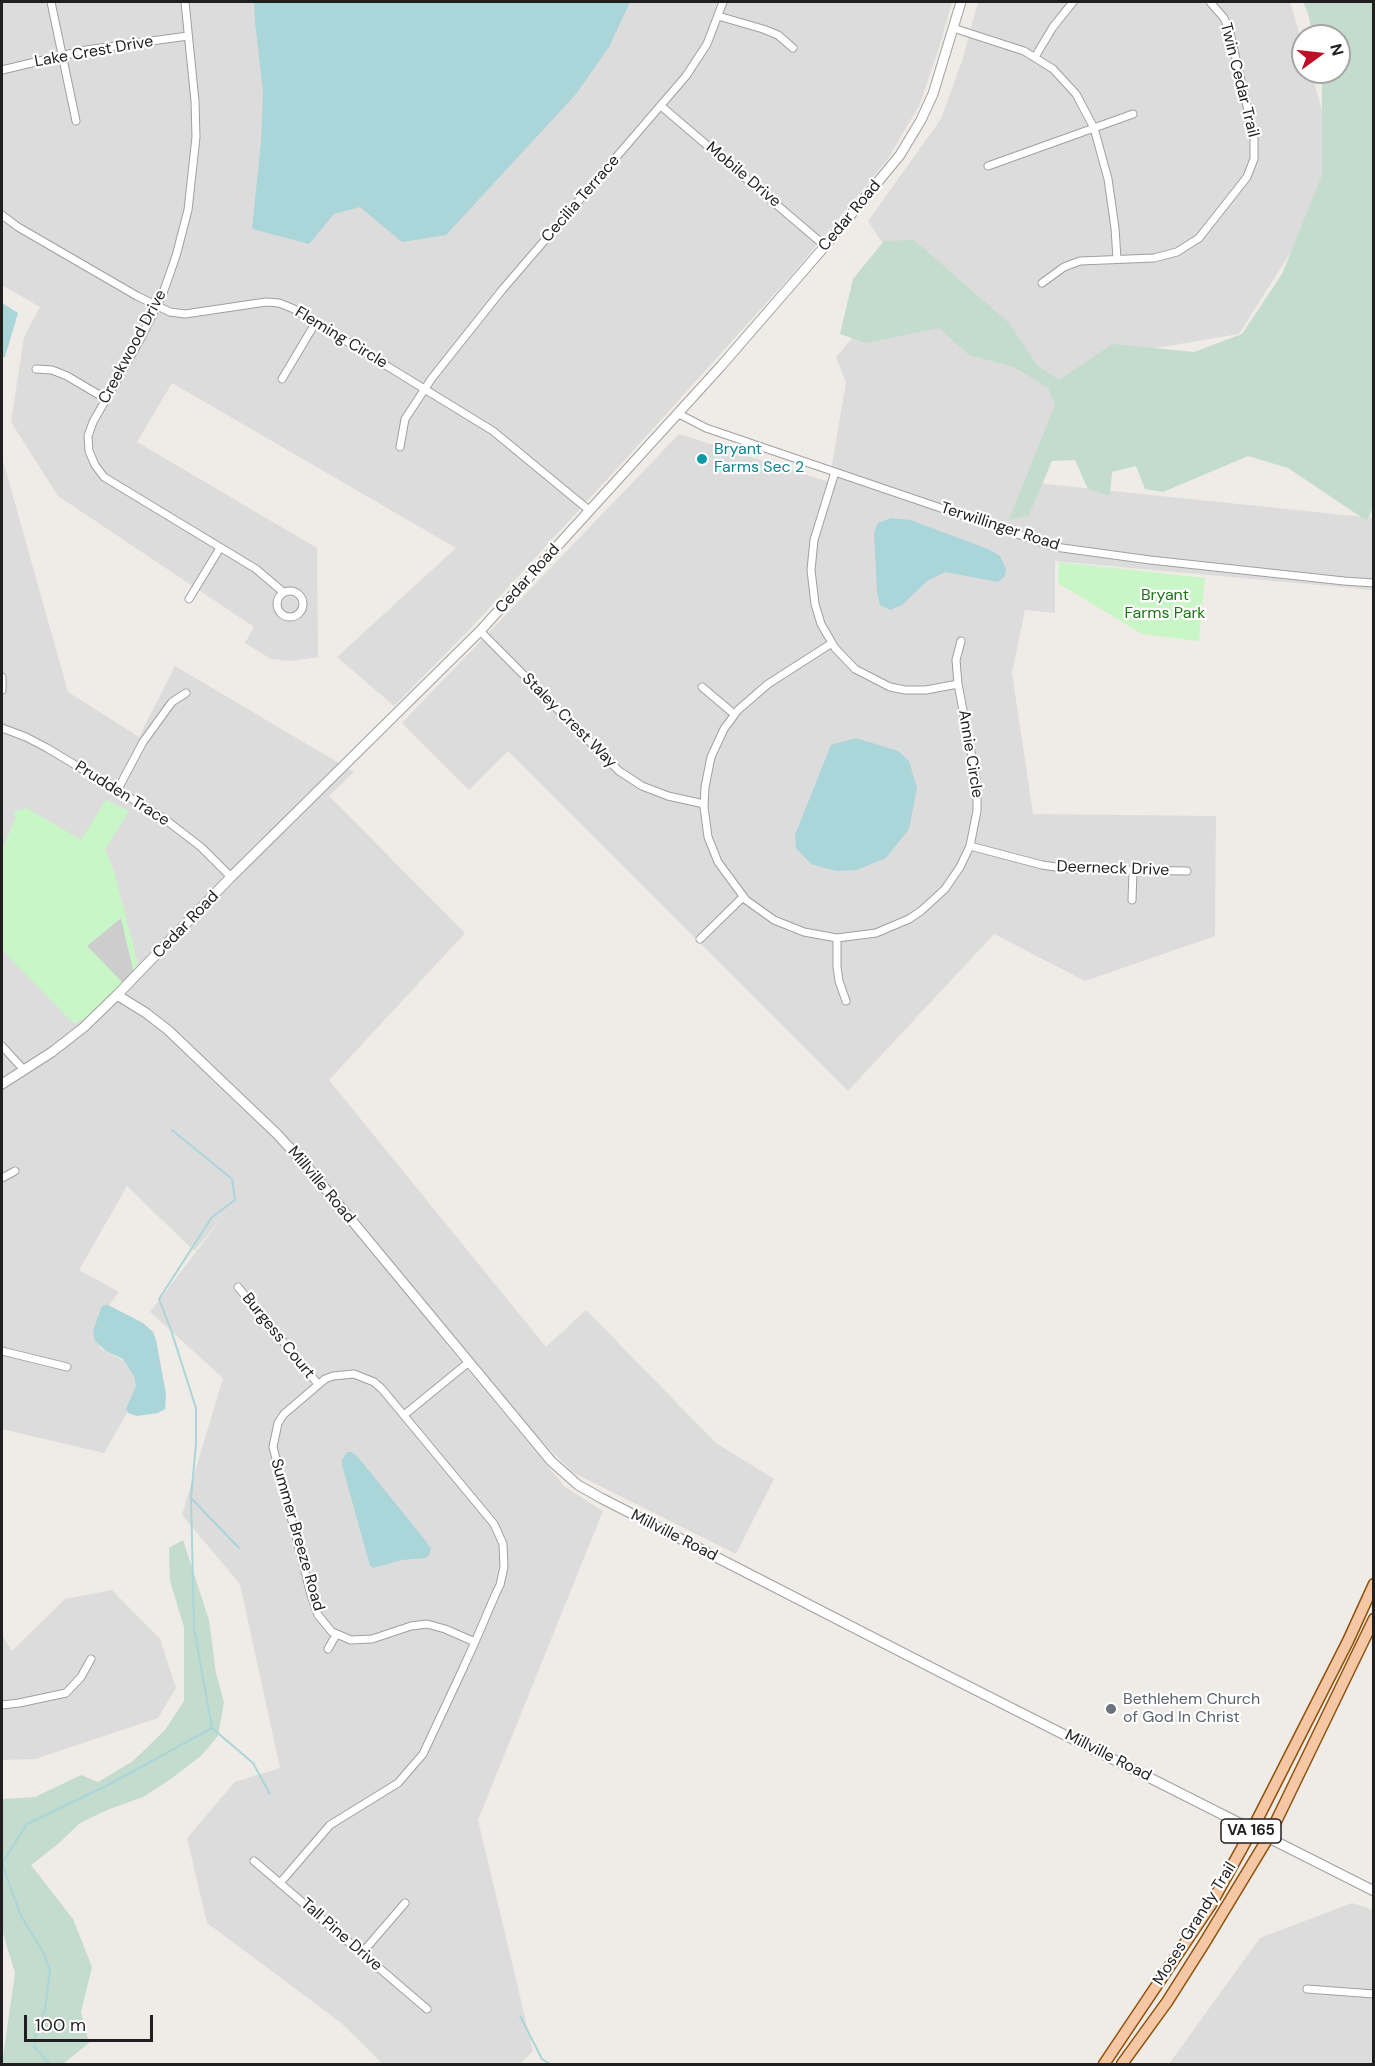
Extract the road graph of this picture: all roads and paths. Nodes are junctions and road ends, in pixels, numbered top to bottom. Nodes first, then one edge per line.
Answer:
1 (51, 2) edge
2 (185, 2) edge
3 (723, 2) edge
4 (961, 2) edge
5 (1073, 2) edge
6 (1210, 2) edge
7 (718, 16) junction
8 (953, 28) junction
9 (188, 36) junction
10 (794, 48) dead end
11 (62, 56) junction
12 (1035, 57) junction
13 (2, 70) edge
14 (661, 106) junction
15 (1132, 114) dead end
16 (76, 121) dead end
17 (1094, 128) junction
18 (988, 166) dead end
19 (2, 215) edge
20 (825, 246) junction
21 (1117, 259) junction
22 (1042, 283) dead end
23 (157, 306) junction
24 (316, 322) junction
25 (36, 369) dead end
26 (282, 379) dead end
27 (425, 388) junction
28 (106, 399) junction
29 (677, 413) junction
30 (400, 447) dead end
31 (836, 472) junction
32 (590, 511) junction
33 (220, 548) junction
34 (1374, 583) edge
35 (283, 592) junction
36 (189, 598) dead end
37 (480, 632) junction
38 (961, 641) dead end
39 (832, 643) junction
40 (2, 677) edge
41 (958, 684) junction
42 (702, 687) dead end
43 (2, 690) edge
44 (186, 693) dead end
45 (734, 714) junction
46 (2, 728) edge
47 (118, 789) junction
48 (704, 804) junction
49 (970, 846) junction
50 (1187, 871) dead end
51 (1133, 872) junction
52 (231, 877) junction
53 (743, 897) junction
54 (1132, 900) dead end
55 (837, 938) junction
56 (700, 939) dead end
57 (117, 995) junction
58 (846, 1001) dead end
59 (2, 1046) edge
60 (24, 1070) junction
61 (2, 1084) edge
62 (15, 1171) dead end
63 (2, 1178) edge
64 (238, 1287) dead end
65 (2, 1351) edge
66 (469, 1362) junction
67 (68, 1367) dead end
68 (318, 1384) junction
69 (404, 1415) junction
70 (1374, 1584) edge
71 (1374, 1619) edge
72 (336, 1635) junction
73 (475, 1642) junction
74 (328, 1649) dead end
75 (91, 1659) dead end
76 (2, 1705) edge
77 (1252, 1830) junction
78 (1268, 1838) junction
79 (254, 1861) dead end
80 (280, 1883) junction
81 (1374, 1891) edge
82 (405, 1903) dead end
83 (363, 1953) junction
84 (1307, 1989) dead end
85 (1374, 1994) edge
86 (427, 2009) dead end
87 (1104, 2064) edge
88 (1122, 2064) edge

1 - 11 street
2 - 9 street, Creekwood Drive
3 - 7 street, Cecilia Terrace
4 - 8 street, Cedar Road
5 - 12 street
6 - 21 street, Twin Cedar Trail
7 - 10 street
7 - 14 street, Cecilia Terrace
8 - 12 street
8 - 20 street, Cedar Road
9 - 11 street, Lake Crest Drive
9 - 23 street, Creekwood Drive
11 - 13 street, Lake Crest Drive
11 - 16 street
12 - 17 street
14 - 20 street, Mobile Drive
14 - 27 street, Cecilia Terrace
15 - 17 street
17 - 18 street
17 - 21 street
19 - 23 street, Fleming Circle
20 - 29 street, Cedar Road
21 - 22 street, Twin Cedar Trail
23 - 24 street, Fleming Circle
23 - 28 street, Creekwood Drive
24 - 26 street
24 - 27 street, Fleming Circle
25 - 28 street
27 - 30 street, Cecilia Terrace
27 - 32 street, Fleming Circle
28 - 33 street, Creekwood Drive
29 - 31 street, Terwillinger Road
29 - 32 street, Cedar Road
31 - 34 street, Terwillinger Road
31 - 39 street
32 - 37 street, Cedar Road
33 - 35 street, Creekwood Drive
33 - 36 street
35 - 35 street, Creekwood Drive
37 - 48 street, Staley Crest Way
37 - 52 street, Cedar Road
38 - 41 street, Annie Circle
39 - 41 street
39 - 45 street, Annie Circle
40 - 43 street
41 - 49 street, Annie Circle
42 - 45 street
44 - 47 street
45 - 48 street, Annie Circle
46 - 47 street, Prudden Trace
47 - 52 street, Prudden Trace
48 - 53 street, Annie Circle
49 - 51 street, Deerneck Drive
49 - 55 street, Annie Circle
50 - 51 street, Deerneck Drive
51 - 54 street
52 - 57 street, Cedar Road
53 - 55 street, Annie Circle
53 - 56 street
55 - 58 street
57 - 60 street, Cedar Road
57 - 66 street, Millville Road
59 - 60 street
60 - 61 street, Cedar Road
62 - 63 street
64 - 68 street, Burgess Court
65 - 67 street
66 - 69 street
66 - 77 street, Millville Road
68 - 69 street, Summer Breeze Road
68 - 72 street, Summer Breeze Road
69 - 73 street, Summer Breeze Road
70 - 77 main road, Moses Grandy Trail / VA 165
71 - 78 main road, Moses Grandy Trail / VA 165
72 - 73 street
72 - 74 street
73 - 80 street, Summer Breeze Road
75 - 76 street
77 - 78 street, Millville Road
77 - 87 main road, Moses Grandy Trail / VA 165
78 - 81 street, Millville Road
78 - 88 main road, Moses Grandy Trail / VA 165
79 - 80 street, Tall Pine Drive
80 - 83 street, Tall Pine Drive
82 - 83 street
83 - 86 street, Tall Pine Drive
84 - 85 street

